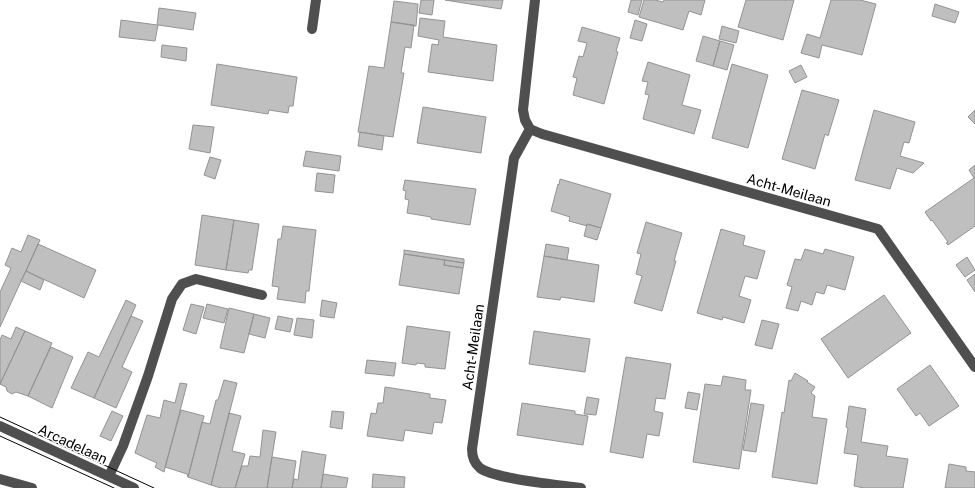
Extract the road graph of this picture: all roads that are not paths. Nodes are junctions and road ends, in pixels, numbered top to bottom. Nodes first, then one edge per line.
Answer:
1 (316, 0) edge
2 (535, 0) edge
3 (312, 29) dead end
4 (530, 129) junction
5 (262, 295) dead end
6 (975, 367) edge
7 (0, 426) edge
8 (109, 476) junction
9 (0, 479) edge
10 (32, 488) edge
11 (134, 488) edge
12 (581, 488) edge

1 - 3 street
2 - 4 street
4 - 6 street, Acht-Meilaan
4 - 12 street, Acht-Meilaan
5 - 8 street
7 - 8 street, Arcadelaan
8 - 11 street, Arcadelaan
9 - 10 street

